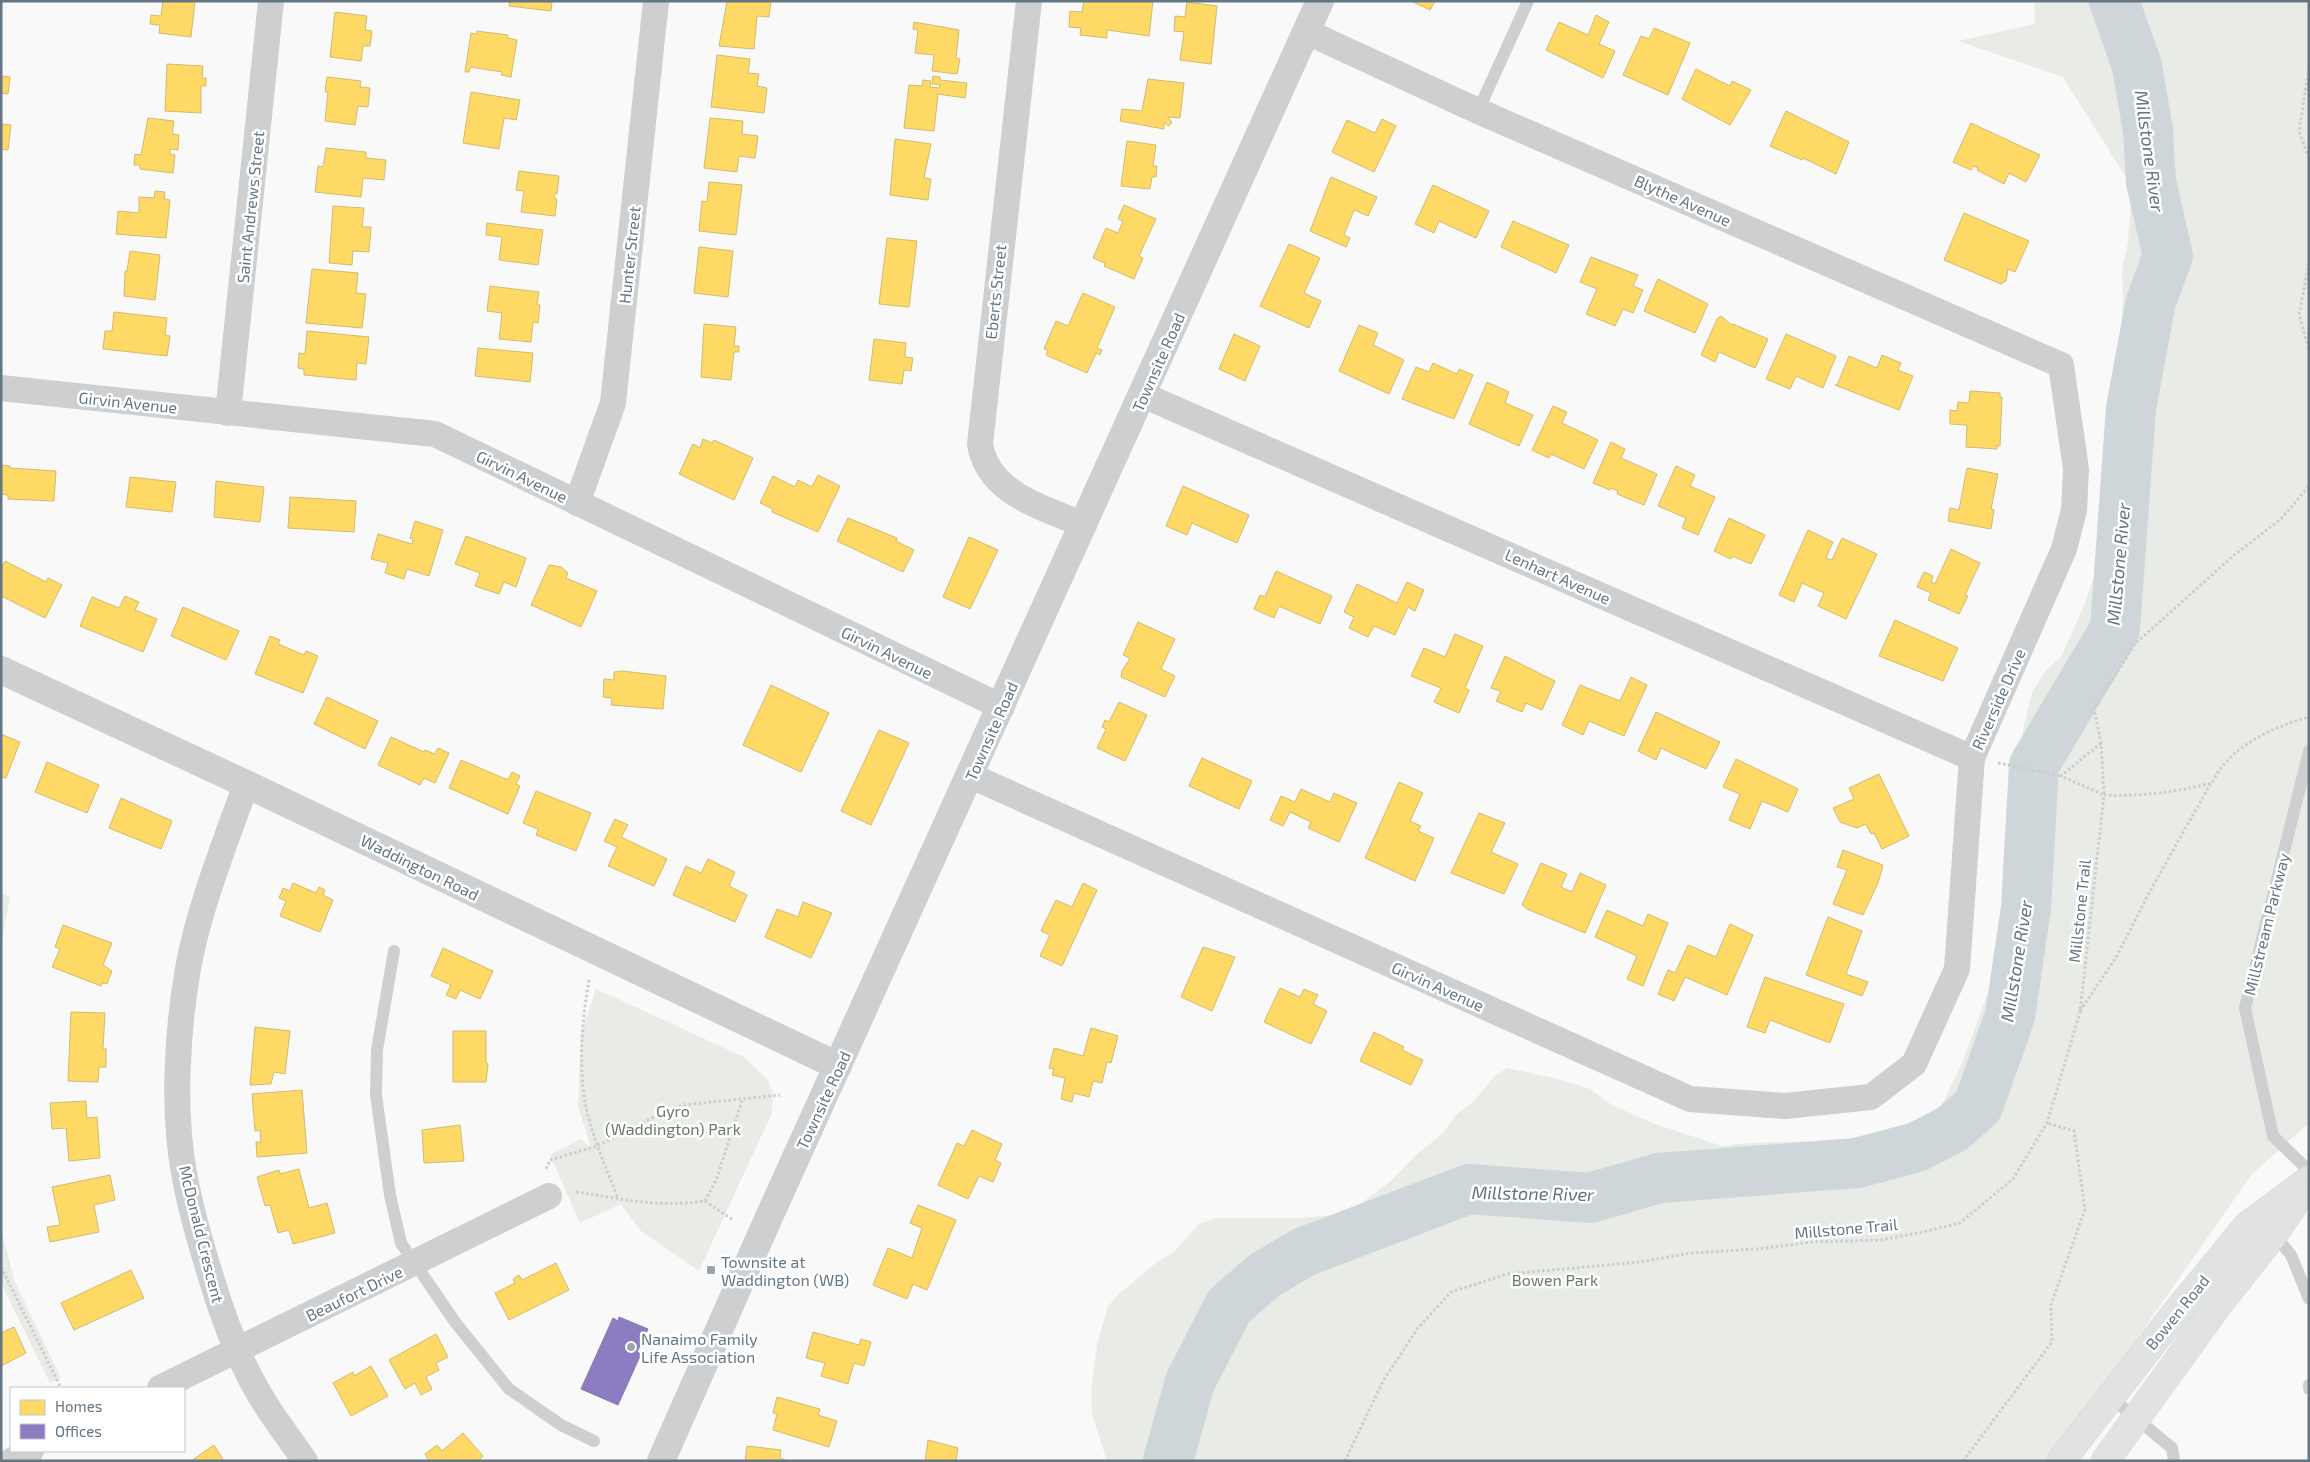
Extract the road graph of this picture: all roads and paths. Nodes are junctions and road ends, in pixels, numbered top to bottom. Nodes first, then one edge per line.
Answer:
1 (271, 1) edge
2 (656, 1) edge
3 (1028, 1) edge
4 (1320, 1) edge
5 (1528, 1) edge
6 (1307, 32) junction
7 (2309, 68) edge
8 (1478, 111) junction
9 (2309, 159) edge
10 (2309, 263) edge
11 (2309, 350) edge
12 (2061, 365) joint
13 (1, 388) edge
14 (1143, 395) junction
15 (228, 413) junction
16 (2309, 486) edge
17 (577, 503) junction
18 (1084, 525) junction
19 (1, 670) edge
20 (1002, 707) junction
21 (2309, 717) edge
22 (2101, 743) junction
23 (2309, 751) edge
24 (1972, 758) junction
25 (971, 776) junction
26 (2061, 776) junction
27 (2212, 783) junction
28 (246, 784) junction
29 (2104, 795) junction
30 (394, 951) dead end
31 (589, 980) dead end
32 (2080, 1012) junction
33 (1914, 1064) joint
34 (838, 1066) junction
35 (780, 1096) dead end
36 (742, 1101) junction
37 (2047, 1123) junction
38 (597, 1146) junction
39 (2309, 1171) edge
40 (2309, 1181) edge
41 (549, 1196) junction
42 (619, 1199) junction
43 (705, 1201) junction
44 (732, 1220) dead end
45 (2266, 1227) junction
46 (415, 1263) junction
47 (1, 1267) edge
48 (2309, 1300) edge
49 (237, 1351) junction
50 (2309, 1385) edge
51 (61, 1387) edge
52 (162, 1387) edge
53 (2309, 1390) edge
54 (2110, 1397) junction
55 (2136, 1417) junction
56 (594, 1441) dead end
57 (29, 1452) edge
58 (11, 1461) edge
59 (305, 1461) edge
60 (661, 1461) edge
61 (1345, 1461) edge
62 (1963, 1461) edge
63 (2061, 1461) edge
64 (2105, 1461) edge
65 (2174, 1461) edge

1 - 15 street, Saint Andrews Street
2 - 17 street, Hunter Street
3 - 18 street, Eberts Street
4 - 6 street, Townsite Road
5 - 8 lane
6 - 8 street, Blythe Avenue
6 - 14 street, Townsite Road
7 - 9 path
8 - 12 street, Blythe Avenue
10 - 11 path
12 - 24 street, Riverside Drive
13 - 15 street, Girvin Avenue
14 - 18 street, Townsite Road
14 - 24 street, Lenhart Avenue
15 - 17 street, Girvin Avenue
16 - 22 path, Millstone Trail
17 - 20 street, Girvin Avenue
18 - 20 street, Townsite Road
19 - 28 street, Waddington Road
20 - 25 street, Townsite Road
21 - 27 path
22 - 26 path
22 - 29 path, Millstone Trail
23 - 39 lane, Millstream Parkway
24 - 26 path
24 - 33 street, Riverside Drive
25 - 33 street, Girvin Avenue
25 - 34 street, Townsite Road
26 - 29 path
27 - 29 path
27 - 32 path
28 - 34 street, Waddington Road
28 - 49 street, McDonald Crescent
29 - 32 path, Millstone Trail
30 - 46 lane
31 - 38 path
32 - 37 path, Millstone Trail
34 - 60 street, Townsite Road
35 - 36 path
36 - 38 path
36 - 43 path
37 - 61 path, Millstone Trail
37 - 62 path
38 - 41 path
38 - 42 path
40 - 45 main road, Bowen Road
41 - 42 path
41 - 46 street, Beaufort Drive
42 - 43 path
43 - 44 path
45 - 48 lane
45 - 54 main road, Bowen Road
45 - 55 main road, Bowen Road
46 - 49 street, Beaufort Drive
46 - 56 lane
47 - 51 path
49 - 52 street, Beaufort Drive
49 - 59 street, McDonald Crescent
50 - 53 lane
54 - 55 lane
54 - 63 main road, Bowen Road
55 - 64 main road, Bowen Road
55 - 65 lane
57 - 58 street

